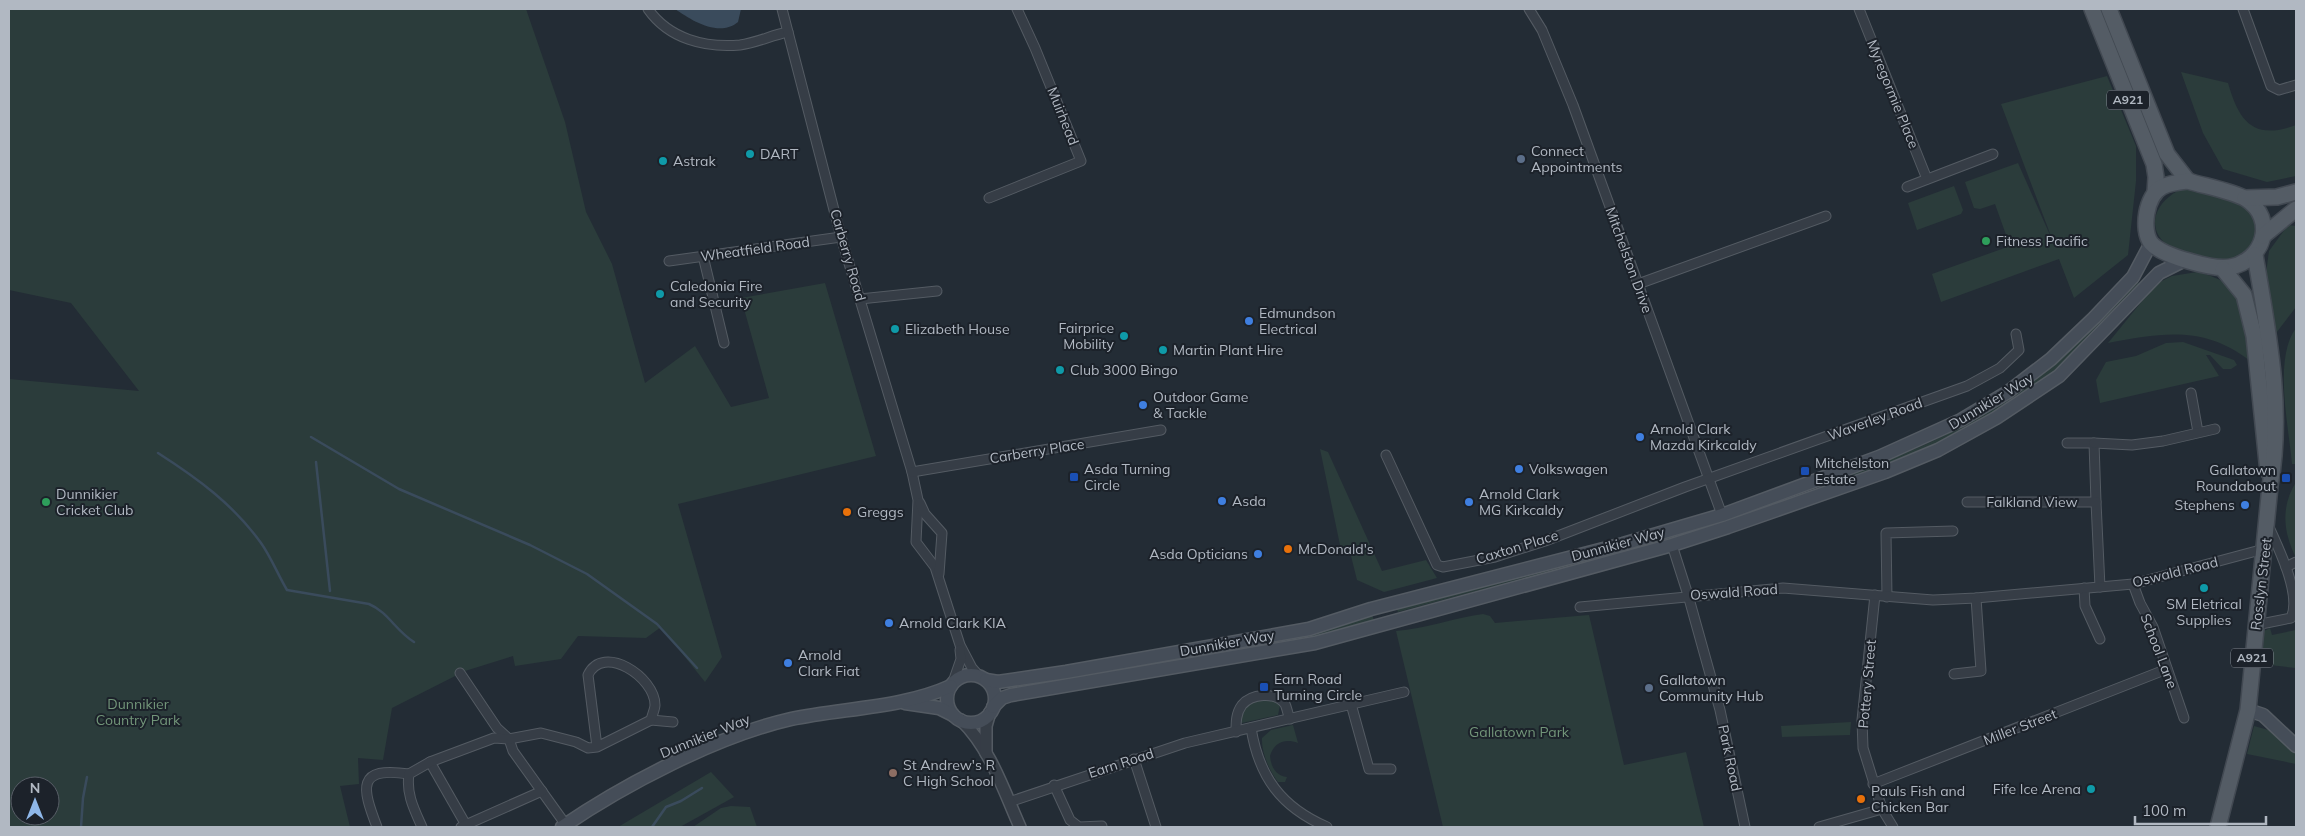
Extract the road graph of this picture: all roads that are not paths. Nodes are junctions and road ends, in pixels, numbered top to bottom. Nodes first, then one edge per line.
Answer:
1 (648, 9) edge
2 (782, 9) edge
3 (1017, 9) edge
4 (1529, 9) edge
5 (1860, 9) edge
6 (2092, 9) edge
7 (2109, 9) edge
8 (2243, 9) edge
9 (788, 32) junction
10 (2296, 85) edge
11 (1993, 154) dead end
12 (1927, 179) junction
13 (2188, 181) junction
14 (1906, 187) dead end
15 (2296, 192) edge
16 (2155, 193) junction
17 (989, 198) dead end
18 (2245, 198) junction
19 (2296, 210) edge
20 (1826, 216) dead end
21 (2263, 236) junction
22 (841, 237) junction
23 (2151, 243) junction
24 (2255, 255) junction
25 (702, 256) junction
26 (2185, 260) junction
27 (669, 261) dead end
28 (2223, 268) junction
29 (1638, 284) junction
30 (937, 291) dead end
31 (860, 300) junction
32 (2016, 334) dead end
33 (724, 343) dead end
34 (2191, 394) dead end
35 (2215, 429) dead end
36 (1161, 430) dead end
37 (2198, 432) junction
38 (2067, 443) dead end
39 (2094, 443) junction
40 (1386, 456) dead end
41 (912, 472) junction
42 (1709, 480) junction
43 (2270, 486) junction
44 (918, 500) junction
45 (1968, 502) dead end
46 (2096, 502) junction
47 (1780, 509) junction
48 (1722, 515) junction
49 (2268, 524) junction
50 (933, 525) junction
51 (1953, 531) dead end
52 (916, 532) junction
53 (1623, 544) junction
54 (1672, 545) junction
55 (941, 546) junction
56 (2264, 549) junction
57 (925, 551) junction
58 (2296, 562) edge
59 (2286, 567) junction
60 (940, 579) junction
61 (2133, 584) junction
62 (2100, 587) junction
63 (2084, 588) junction
64 (1688, 595) junction
65 (1875, 595) junction
66 (1887, 597) junction
67 (1976, 598) junction
68 (1580, 606) dead end
69 (2256, 625) junction
70 (2100, 640) dead end
71 (960, 645) junction
72 (2167, 669) junction
73 (460, 673) dead end
74 (1954, 674) dead end
75 (983, 678) junction
76 (952, 684) junction
77 (1404, 692) dead end
78 (901, 702) junction
79 (1351, 704) junction
80 (992, 710) junction
81 (2248, 710) junction
82 (957, 718) junction
83 (2184, 718) dead end
84 (651, 720) junction
85 (1290, 720) junction
86 (673, 722) dead end
87 (1251, 728) junction
88 (1236, 732) junction
89 (509, 739) junction
90 (2296, 746) edge
91 (597, 747) junction
92 (986, 753) junction
93 (1134, 759) junction
94 (430, 762) junction
95 (1391, 769) dead end
96 (409, 774) junction
97 (1873, 784) junction
98 (1054, 785) junction
99 (542, 791) junction
100 (1009, 802) junction
101 (1882, 809) junction
102 (464, 826) edge
103 (564, 826) edge
104 (1102, 826) edge
105 (377, 827) edge
106 (422, 827) edge
107 (1020, 827) edge
108 (1156, 827) edge
109 (1328, 827) edge
110 (1745, 827) edge
111 (1822, 827) edge
112 (1894, 827) edge
113 (2218, 827) edge

1 - 9 street
2 - 9 street, Carberry Road
3 - 17 street, Muirhead
4 - 29 street, Mitchelston Drive
5 - 12 street, Myregormie Place
6 - 16 main road, A921
7 - 13 main road, A921
8 - 10 street
9 - 22 street, Carberry Road
11 - 12 street
12 - 14 street
13 - 16 main road
13 - 18 main road
15 - 18 main road
16 - 23 main road, A921
18 - 21 main road
19 - 21 main road
20 - 29 street
21 - 24 main road
22 - 25 street, Wheatfield Road
22 - 31 street, Carberry Road
23 - 26 main road
23 - 48 main road, Dunnikier Way
24 - 28 main road
24 - 43 main road, Rosslyn Street / A921
25 - 27 street, Wheatfield Road
25 - 33 street
26 - 28 main road
26 - 47 main road, Dunnikier Way
28 - 43 main road, Rosslyn Street / A921
29 - 42 street, Mitchelston Drive
30 - 31 street
31 - 41 street, Carberry Road
32 - 42 street, Waverley Road
34 - 37 street
35 - 37 street
36 - 41 street, Carberry Place
37 - 39 street
38 - 39 street
39 - 46 street, Falkland View
40 - 42 street, Caxton Place
41 - 44 street, Carberry Road
42 - 48 street, Mitchelston Drive
43 - 49 main road, Rosslyn Street / A921
44 - 50 street, Carberry Road
44 - 52 street, Carberry Road
45 - 46 street, Falkland View
46 - 62 street, Falkland View
47 - 48 main road
47 - 54 main road, Dunnikier Way
48 - 53 main road, Dunnikier Way
49 - 56 main road, Rosslyn Street / A921
49 - 59 street
50 - 52 street
50 - 55 street, Carberry Road
51 - 66 street
52 - 57 street, Carberry Road
53 - 54 main road
53 - 75 main road, Dunnikier Way
54 - 64 street, Park Road
54 - 80 main road, Dunnikier Way
55 - 57 street
55 - 60 street, Carberry Road
56 - 61 street, Oswald Road
56 - 69 main road, Rosslyn Street / A921
57 - 60 street, Carberry Road
58 - 59 street
59 - 69 street
60 - 71 street, Carberry Road
61 - 62 street, Oswald Road
61 - 72 street, School Lane
62 - 63 street, Oswald Road
63 - 67 street, Oswald Road
63 - 70 street
64 - 65 street, Oswald Road
64 - 68 street, Oswald Road
64 - 110 street, Park Road
65 - 66 street, Oswald Road
65 - 97 street, Pottery Street
66 - 67 street, Oswald Road
67 - 74 street
69 - 81 main road, Rosslyn Street / A921
71 - 75 street, Carberry Road
71 - 76 street, Carberry Road
72 - 83 street, School Lane
72 - 97 street, Miller Street
73 - 89 street
75 - 76 main road
75 - 80 main road
76 - 78 main road, Dunnikier Way
76 - 82 main road
77 - 79 street, Earn Road
78 - 82 main road, Dunnikier Way
78 - 103 main road, Dunnikier Way
79 - 85 street, Earn Road
79 - 95 street
80 - 82 main road
80 - 92 street
81 - 90 main road
81 - 113 main road, Rosslyn Street / A921
82 - 92 street
84 - 86 street
84 - 91 street
84 - 91 street
85 - 87 street, Earn Road
85 - 88 street
87 - 88 street, Earn Road
87 - 109 street
88 - 93 street, Earn Road
89 - 91 street
89 - 94 street
89 - 99 street
92 - 100 street
93 - 98 street, Earn Road
93 - 108 street
94 - 96 street
94 - 102 street
96 - 105 street
96 - 106 street
97 - 101 street, Pottery Street
98 - 100 street, Earn Road
98 - 104 street
99 - 102 street
99 - 103 street
100 - 107 street
101 - 111 street
101 - 112 street, Pottery Street

